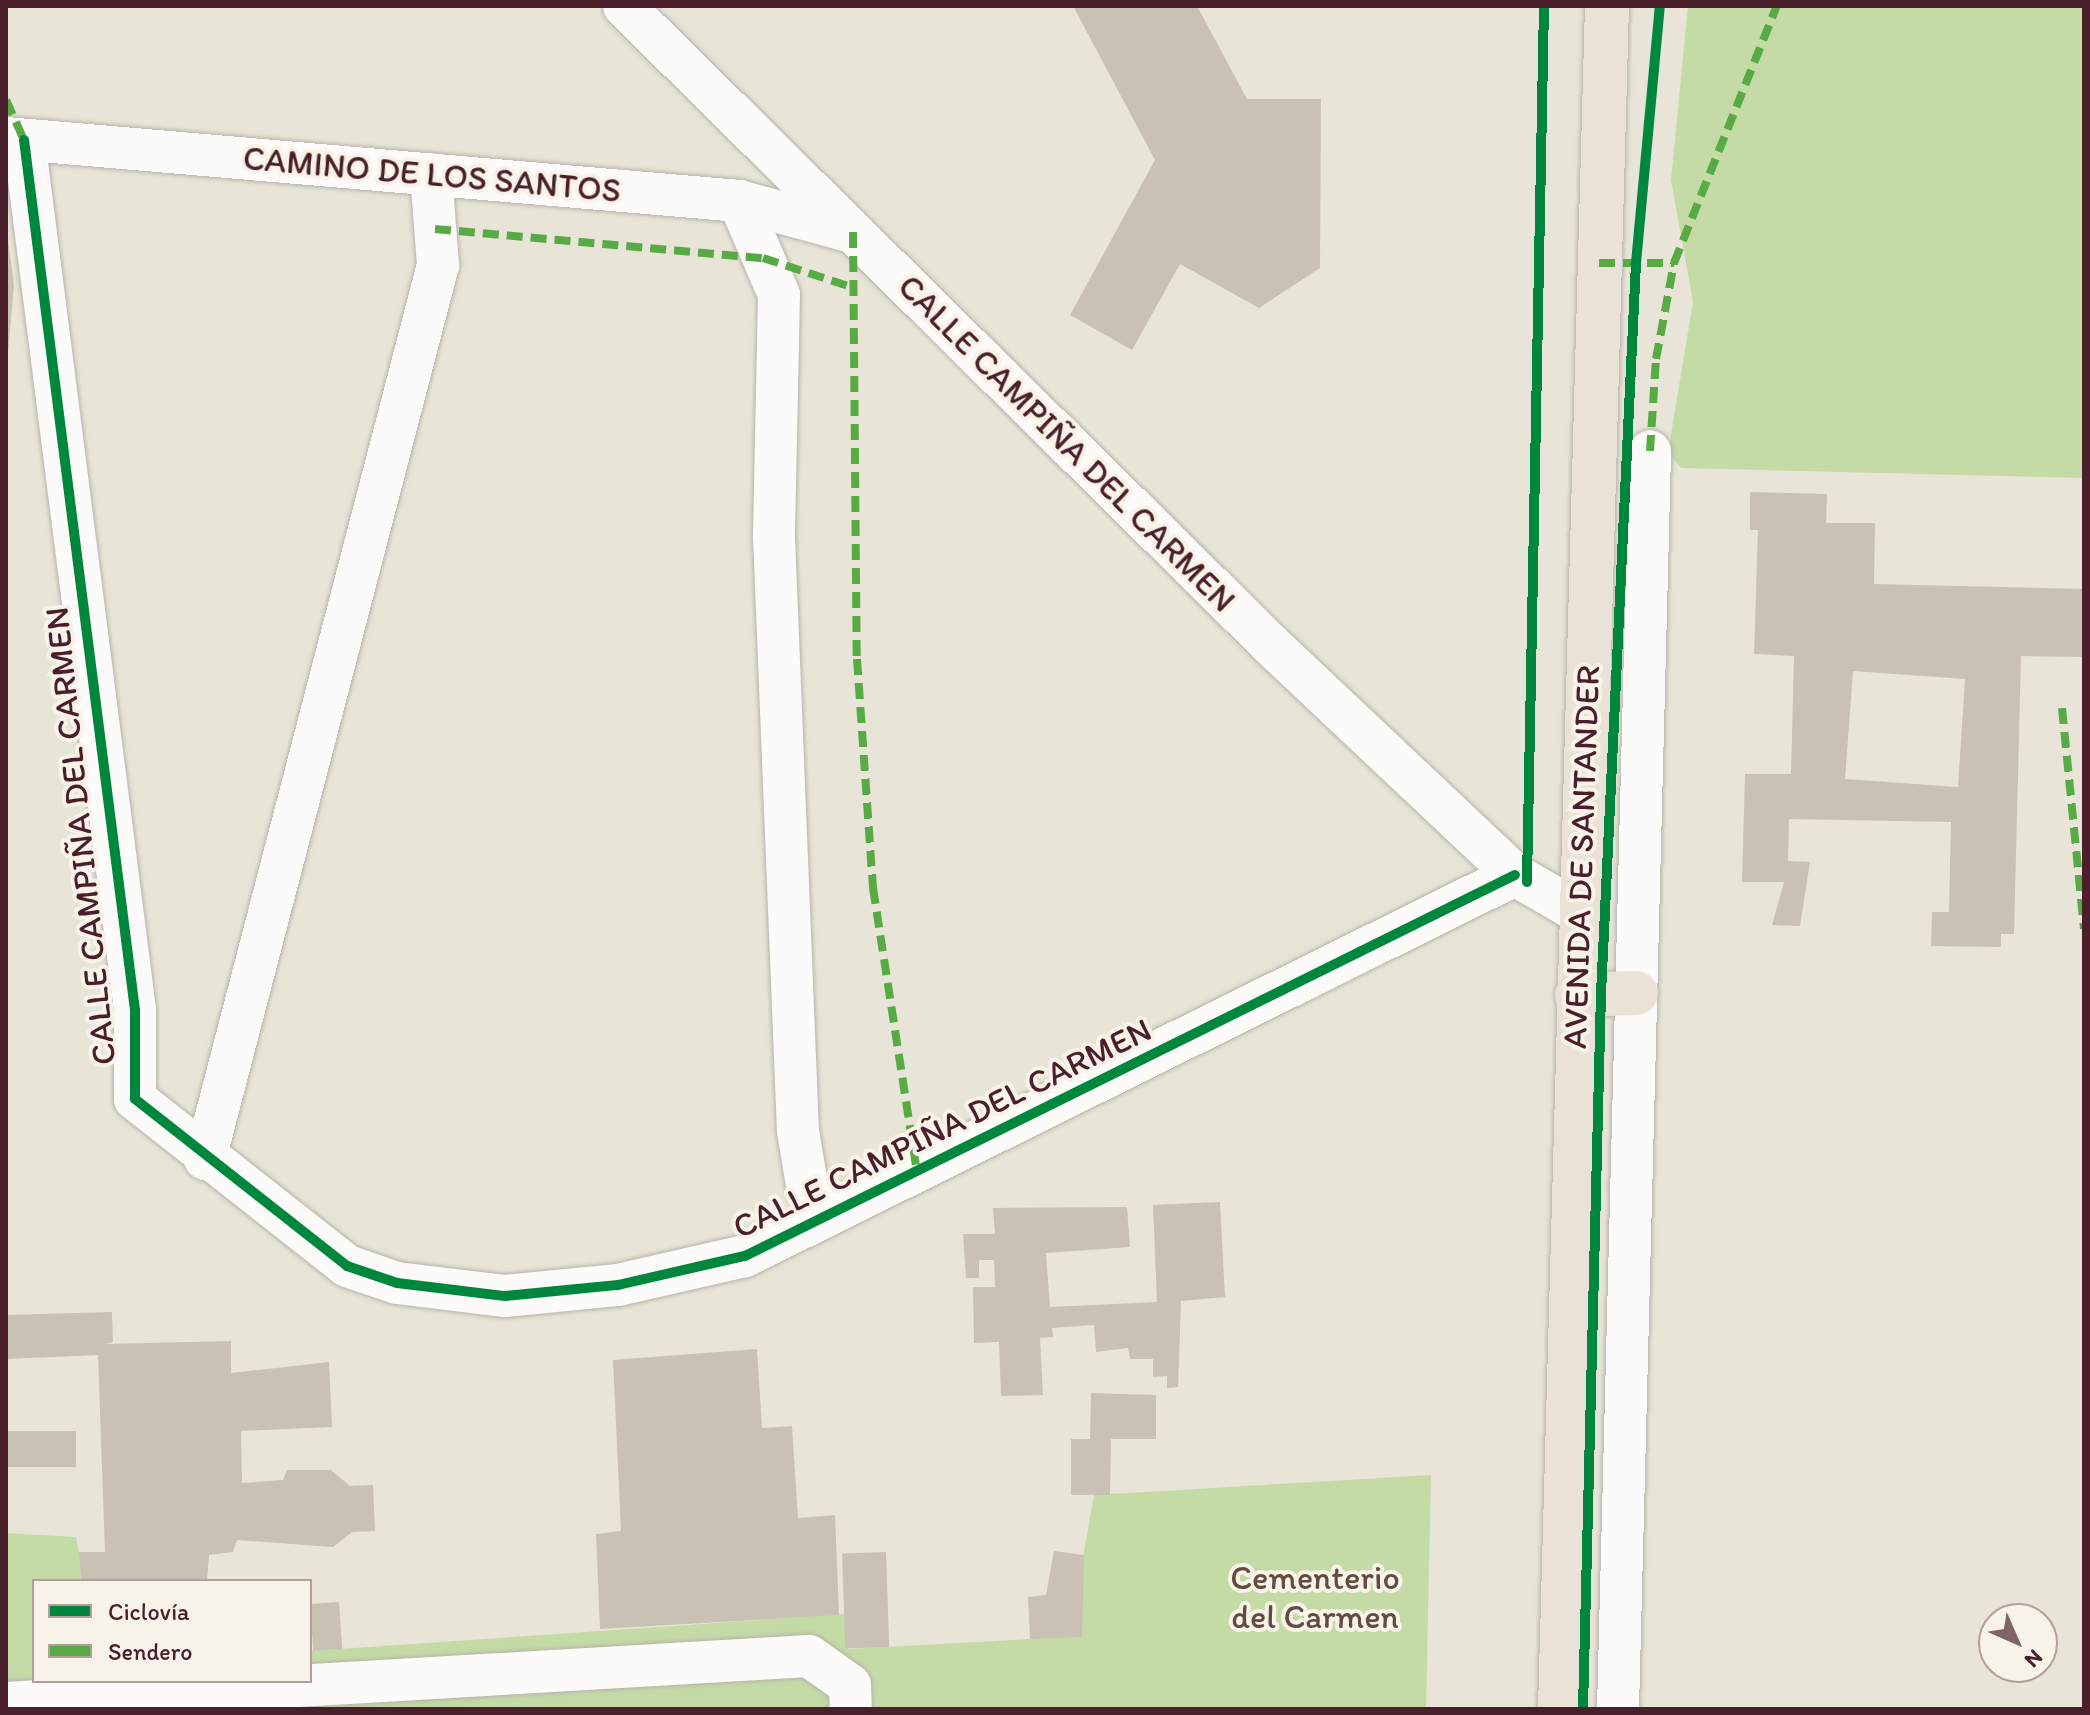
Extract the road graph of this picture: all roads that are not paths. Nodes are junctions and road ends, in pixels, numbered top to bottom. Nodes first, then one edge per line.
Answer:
1 (624, 6) edge
2 (1607, 6) edge
3 (15, 139) edge
4 (431, 174) junction
5 (739, 201) junction
6 (853, 232) junction
7 (1650, 451) dead end
8 (1515, 875) junction
9 (1579, 912) junction
10 (1636, 993) junction
11 (1577, 995) junction
12 (205, 1159) junction
13 (824, 1214) junction
14 (167, 1701) edge
15 (6, 1703) edge
16 (851, 1709) edge
17 (1560, 1709) edge
18 (1618, 1709) edge

1 - 6 street, CALLE CAMPIÑA DEL CARMEN
2 - 9 main road, AVENIDA DE SANTANDER
3 - 4 street, CAMINO DE LOS SANTOS
3 - 12 street, CALLE CAMPIÑA DEL CARMEN
4 - 5 street, CAMINO DE LOS SANTOS
4 - 12 street
5 - 6 street, CAMINO DE LOS SANTOS
5 - 13 street, CALLE CAMPIÑA DEL CARMEN
6 - 8 street, CALLE CAMPIÑA DEL CARMEN
7 - 10 street, AVENIDA DE SANTANDER
8 - 9 street, CALLE CAMPIÑA DEL CARMEN
8 - 13 street, CALLE CAMPIÑA DEL CARMEN
9 - 11 main road, AVENIDA DE SANTANDER
10 - 11 main road
10 - 18 street, AVENIDA DE SANTANDER
11 - 17 main road, AVENIDA DE SANTANDER
12 - 13 street, CALLE CAMPIÑA DEL CARMEN
14 - 15 street
14 - 16 street

